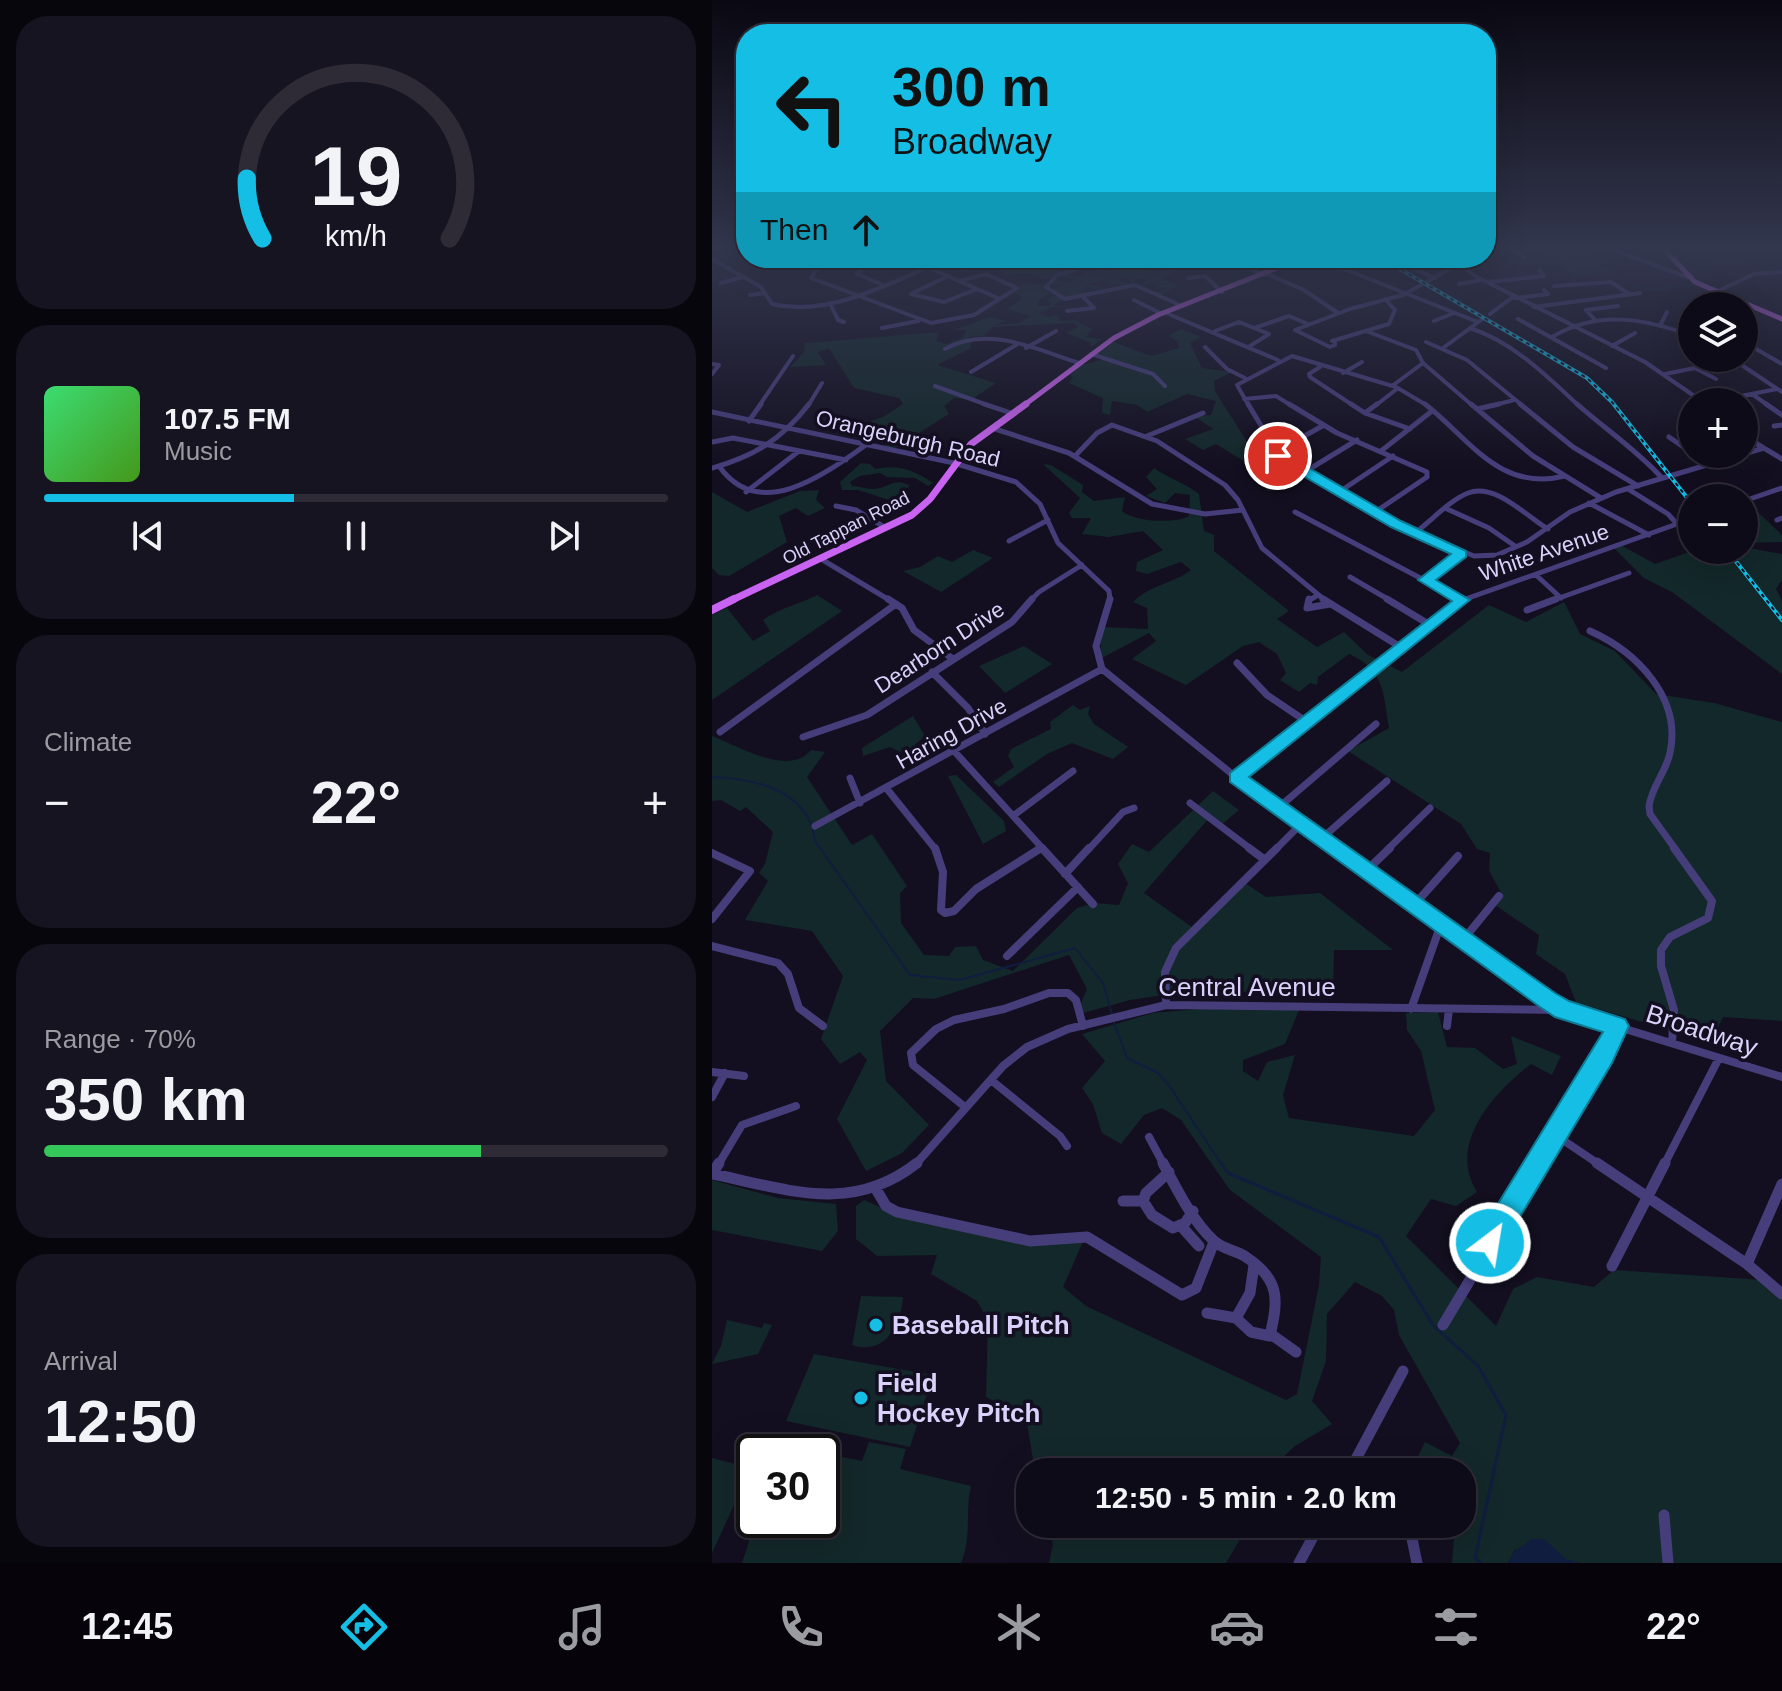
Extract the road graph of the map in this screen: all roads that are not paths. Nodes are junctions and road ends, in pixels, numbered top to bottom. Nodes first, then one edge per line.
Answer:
1 (908, 323) edge
2 (1144, 323) edge
3 (1192, 323) edge
4 (1235, 323) edge
5 (1240, 323) edge
6 (1267, 323) edge
7 (1305, 323) edge
8 (1311, 323) edge
9 (1388, 323) edge
10 (1477, 323) edge
11 (1525, 323) edge
12 (1564, 323) edge
13 (1582, 323) edge
14 (1650, 323) edge
15 (1662, 323) edge
16 (1308, 324) junction
17 (1568, 325) junction
18 (1660, 326) junction
19 (882, 328) dead end
20 (1254, 328) junction
21 (1470, 328) junction
22 (1056, 331) dead end
23 (1215, 331) junction
24 (1364, 331) junction
25 (1678, 332) edge
26 (1635, 333) dead end
27 (1552, 337) junction
28 (1016, 345) junction
29 (1250, 346) junction
30 (1612, 346) junction
31 (1205, 347) dead end
32 (1026, 348) junction
33 (1443, 348) junction
34 (945, 349) dead end
35 (1416, 350) junction
36 (1758, 350) edge
37 (1091, 354) junction
38 (793, 356) dead end
39 (1278, 360) junction
40 (1362, 362) dead end
41 (1079, 363) junction
42 (1423, 363) junction
43 (712, 364) edge
44 (1782, 364) edge
45 (1320, 367) junction
46 (1606, 368) dead end
47 (971, 372) dead end
48 (1752, 372) edge
49 (1343, 373) junction
50 (712, 374) edge
51 (1665, 374) junction
52 (1245, 378) junction
53 (1716, 379) dead end
54 (822, 383) dead end
55 (935, 386) dead end
56 (1165, 386) dead end
57 (1395, 387) junction
58 (1684, 388) edge
59 (1779, 390) edge
60 (1758, 393) edge
61 (1758, 398) edge
62 (1244, 399) junction
63 (1514, 400) junction
64 (1477, 409) junction
65 (1432, 411) junction
66 (712, 412) edge
67 (1011, 413) junction
68 (1203, 413) dead end
69 (1365, 413) junction
70 (1782, 415) edge
71 (749, 421) junction
72 (1324, 425) junction
73 (1782, 425) edge
74 (1774, 426) dead end
75 (992, 428) junction
76 (790, 429) junction
77 (1410, 429) junction
78 (1147, 436) junction
79 (1669, 437) dead end
80 (1357, 440) junction
81 (712, 442) edge
82 (1678, 443) edge
83 (771, 444) junction
84 (867, 444) junction
85 (1758, 444) edge
86 (1764, 448) junction
87 (1758, 450) edge
88 (799, 451) junction
89 (1381, 451) junction
90 (1276, 452) junction
91 (1075, 456) junction
92 (1393, 456) junction
93 (1782, 459) edge
94 (846, 460) junction
95 (954, 463) junction
96 (716, 467) edge
97 (1698, 468) edge
98 (1303, 473) junction
99 (1565, 476) junction
100 (1662, 478) junction
101 (1638, 486) junction
102 (1782, 488) edge
103 (1628, 489) junction
104 (746, 492) junction
105 (1339, 492) junction
106 (1758, 496) edge
107 (1601, 498) junction
108 (1589, 503) junction
109 (836, 506) dead end
110 (1447, 509) junction
111 (1243, 510) junction
112 (1295, 512) dead end
113 (1375, 512) junction
114 (1048, 520) junction
115 (886, 528) junction
116 (1548, 529) junction
117 (1416, 532) junction
118 (1649, 535) junction
119 (1009, 541) dead end
120 (1515, 546) junction
121 (1461, 554) junction
122 (821, 559) junction
123 (1082, 565) junction
124 (1629, 573) dead end
125 (1536, 575) junction
126 (1350, 577) dead end
127 (1425, 580) junction
128 (1318, 595) junction
129 (1561, 598) junction
130 (1462, 600) junction
131 (896, 604) junction
132 (1330, 604) junction
133 (712, 610) edge
134 (1527, 610) dead end
135 (1430, 625) junction
136 (1590, 631) dead end
137 (1402, 648) junction
138 (953, 659) junction
139 (1237, 663) dead end
140 (1102, 669) junction
141 (932, 672) junction
142 (1307, 722) junction
143 (1376, 724) dead end
144 (720, 732) dead end
145 (985, 734) junction
146 (803, 737) dead end
147 (955, 752) junction
148 (1073, 771) dead end
149 (850, 778) dead end
150 (1237, 778) junction
151 (1387, 781) dead end
152 (887, 789) junction
153 (860, 803) junction
154 (1190, 803) dead end
155 (1134, 808) dead end
156 (1278, 808) junction
157 (1430, 808) dead end
158 (1013, 816) junction
159 (1301, 824) junction
160 (815, 826) dead end
161 (1321, 839) junction
162 (1041, 848) junction
163 (712, 853) edge
164 (1458, 856) dead end
165 (1265, 860) junction
166 (1366, 871) junction
167 (1065, 874) junction
168 (1078, 887) junction
169 (976, 889) junction
170 (951, 892) junction
171 (1499, 896) dead end
172 (1093, 904) dead end
173 (1414, 905) junction
174 (712, 919) edge
175 (1441, 924) junction
176 (1463, 940) junction
177 (712, 946) edge
178 (1007, 956) dead end
179 (1166, 1005) junction
180 (1411, 1009) junction
181 (1449, 1009) junction
182 (1563, 1010) junction
183 (823, 1026) dead end
184 (1083, 1026) junction
185 (1447, 1026) dead end
186 (1617, 1026) junction
187 (1672, 1043) junction
188 (1719, 1058) junction
189 (716, 1073) edge
190 (744, 1076) dead end
191 (1782, 1077) edge
192 (991, 1080) junction
193 (712, 1097) edge
194 (796, 1106) dead end
195 (965, 1107) junction
196 (1554, 1134) junction
197 (1149, 1137) dead end
198 (1067, 1146) dead end
199 (1169, 1172) junction
200 (712, 1174) edge
201 (1782, 1184) edge
202 (876, 1189) junction
203 (1647, 1197) junction
204 (1123, 1201) dead end
205 (1143, 1201) junction
206 (1193, 1211) junction
207 (1181, 1226) junction
208 (1214, 1242) junction
209 (1199, 1246) dead end
210 (1747, 1264) junction
211 (1254, 1265) junction
212 (1612, 1266) dead end
213 (1782, 1294) edge
214 (1207, 1313) dead end
215 (1236, 1318) junction
216 (1443, 1325) dead end
217 (1272, 1335) junction
218 (1296, 1352) dead end
219 (1403, 1371) dead end
220 (1356, 1458) edge
221 (1664, 1515) dead end
222 (1312, 1538) edge
223 (1412, 1538) edge
224 (1299, 1563) edge
225 (1417, 1563) edge
226 (1668, 1563) edge

1 - 19 street
2 - 37 main road, Old Tappan Road
3 - 23 street
4 - 23 street
5 - 20 street
6 - 20 street
7 - 16 street
8 - 16 street
9 - 24 street
10 - 21 street
11 - 27 street
12 - 17 street
13 - 17 street
14 - 18 street
15 - 18 street
16 - 24 street
17 - 27 street
17 - 30 street
18 - 25 street
20 - 29 street
21 - 33 street
21 - 100 street
22 - 32 street
23 - 29 street
24 - 35 street
26 - 30 street
27 - 46 street
28 - 32 street
28 - 34 street
28 - 47 street
29 - 39 street
30 - 51 street
31 - 52 street
32 - 41 street
33 - 35 street
33 - 63 street
35 - 42 street
36 - 44 street
37 - 41 main road, Old Tappan Road
37 - 56 street
38 - 71 street
39 - 45 street
39 - 52 street
40 - 49 street
41 - 67 main road, Old Tappan Road
42 - 57 street
42 - 64 street
43 - 50 street
45 - 49 street
45 - 69 street
48 - 59 street
49 - 57 street
51 - 53 street
51 - 58 street
52 - 62 street
54 - 76 street
55 - 67 street
57 - 65 street
57 - 69 street
59 - 60 street
61 - 70 street
62 - 72 street
62 - 90 street
63 - 64 street
63 - 101 street
64 - 99 street
65 - 77 street
65 - 99 street
66 - 71 street, Orangeburgh Road
67 - 75 main road, Old Tappan Road
68 - 78 street
69 - 77 street
71 - 76 street, Orangeburgh Road
72 - 80 street
72 - 90 street
73 - 74 street
75 - 91 street
75 - 95 main road, Old Tappan Road
76 - 83 street
76 - 84 street, Orangeburgh Road
77 - 89 street
78 - 91 street
78 - 111 street
79 - 82 street
80 - 89 street
80 - 98 street
81 - 83 street
83 - 88 street
83 - 96 street
84 - 94 street
84 - 95 street, Orangeburgh Road
85 - 86 street
86 - 87 street
86 - 93 street
88 - 94 street
88 - 104 street
89 - 92 street
90 - 98 street
91 - 111 street
92 - 105 street
92 - 113 street
94 - 104 street
95 - 114 street, Orangeburgh Road
95 - 115 main road, Old Tappan Road
96 - 104 street
97 - 100 street
98 - 105 street
99 - 107 street
100 - 101 street
101 - 103 street
102 - 106 street
103 - 107 street
103 - 118 street, White Avenue
105 - 113 street
107 - 108 street
108 - 116 street
108 - 118 street
109 - 115 street
110 - 116 street
110 - 117 street
110 - 120 street
111 - 128 street
112 - 127 street
113 - 117 street
114 - 119 street
114 - 123 street, Orangeburgh Road
115 - 122 main road, Old Tappan Road
116 - 120 street
117 - 121 street
118 - 125 street, White Avenue
120 - 121 street
121 - 127 street
122 - 131 street
122 - 133 main road, Old Tappan Road
123 - 138 street, Dearborn Drive
123 - 140 street, Orangeburgh Road
124 - 129 street
125 - 129 street
125 - 130 street, White Avenue
126 - 135 street
127 - 130 street
128 - 132 street
128 - 132 street
129 - 134 street
130 - 135 street, White Avenue
131 - 138 street
131 - 144 street
132 - 137 street
135 - 137 street, White Avenue
136 - 187 street
137 - 142 street, White Avenue
138 - 141 street, Dearborn Drive
139 - 142 street
140 - 145 street, Haring Drive
140 - 150 street
141 - 145 street
141 - 146 street, Dearborn Drive
142 - 150 street, White Avenue
143 - 156 street
145 - 147 street, Haring Drive
147 - 152 street, Haring Drive
147 - 158 street
148 - 158 street
149 - 153 street
150 - 156 street
151 - 161 street
152 - 153 street, Haring Drive
152 - 170 street
153 - 160 street, Haring Drive
154 - 165 street
155 - 167 street
156 - 159 street
157 - 166 street
158 - 162 street
159 - 161 street
159 - 165 street
161 - 166 street
162 - 167 street
162 - 169 street
163 - 174 street
164 - 173 street
165 - 179 street
166 - 173 street
167 - 168 street
168 - 172 street
168 - 178 street
169 - 170 street
169 - 170 street
171 - 176 street
173 - 175 street
175 - 176 street
175 - 180 street
176 - 182 street
177 - 183 street
179 - 180 street, Central Avenue
179 - 184 street, Central Avenue
180 - 181 street, Central Avenue
181 - 182 street, Central Avenue
181 - 185 street
182 - 186 street, Broadway
184 - 192 street, Central Avenue
184 - 195 street
186 - 187 street, Broadway
186 - 196 street
187 - 188 street, Broadway
188 - 191 street, Broadway
188 - 203 street
189 - 190 street
189 - 193 street
192 - 195 street, Central Avenue
192 - 198 street
194 - 200 street
195 - 202 street, Central Avenue
196 - 203 street
196 - 216 street
197 - 199 street
199 - 205 street
199 - 206 street
200 - 202 street, Central Avenue
201 - 210 street
202 - 208 street
203 - 210 street
203 - 212 street
204 - 205 street
205 - 207 street
206 - 207 street
206 - 208 street
207 - 209 street
208 - 211 street
210 - 213 street
211 - 215 street
211 - 217 street
214 - 215 street
215 - 217 street
217 - 218 street
219 - 220 street
221 - 226 street
222 - 224 street
223 - 225 street

